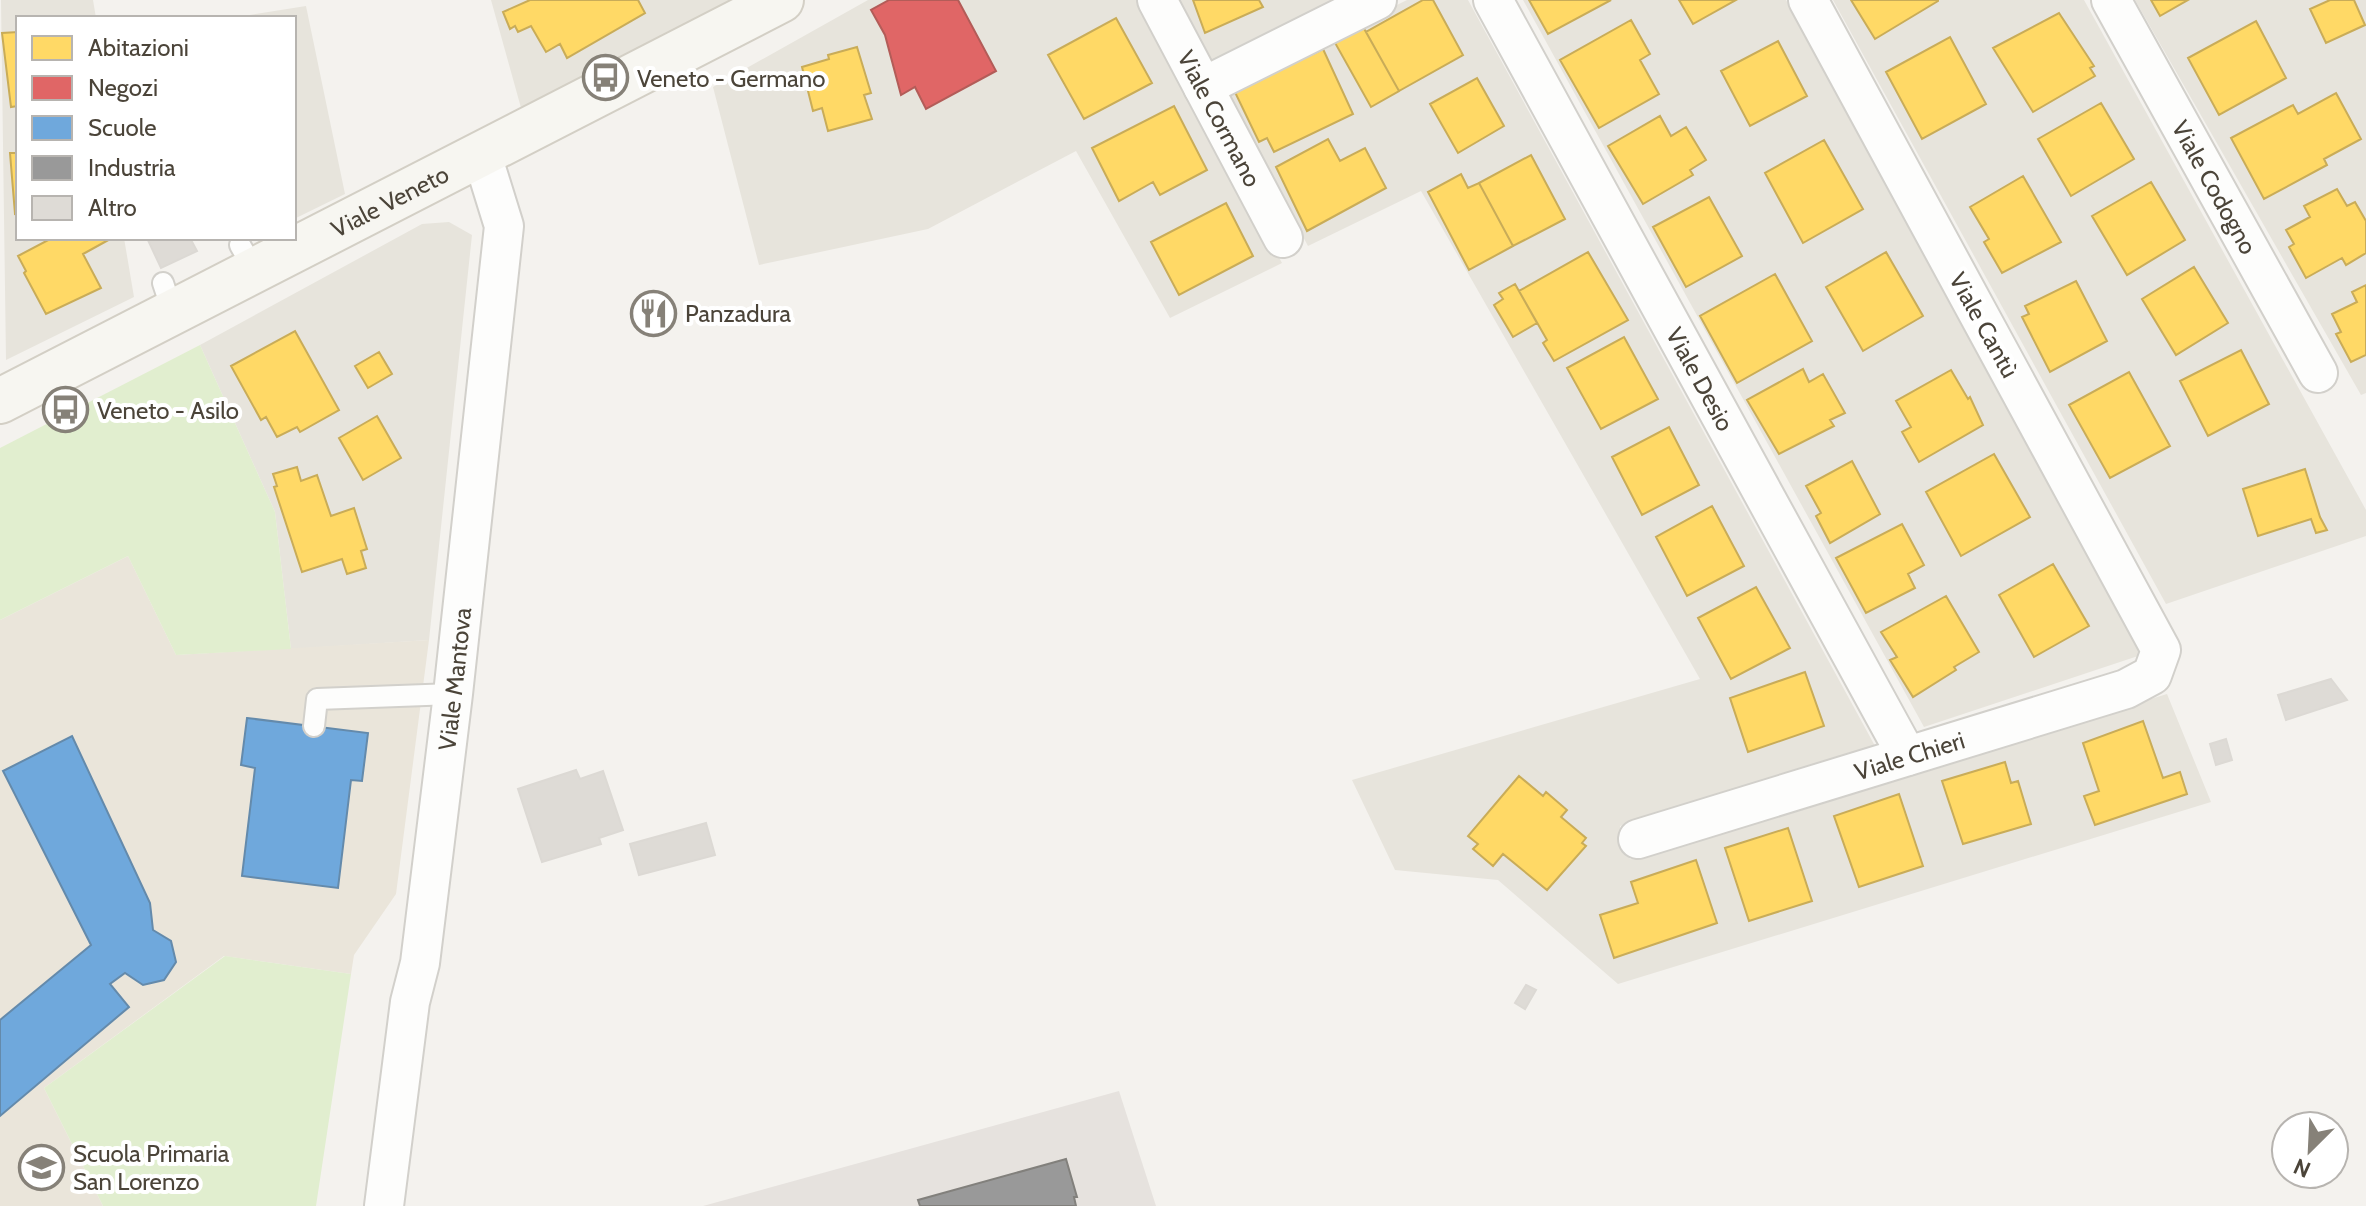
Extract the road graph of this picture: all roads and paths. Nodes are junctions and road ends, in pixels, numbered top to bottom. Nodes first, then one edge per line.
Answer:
1 (781, 0) edge
2 (1157, 0) edge
3 (1377, 0) edge
4 (1493, 0) edge
5 (1808, 0) edge
6 (2111, 0) edge
7 (1203, 87) junction
8 (482, 155) junction
9 (296, 237) edge
10 (1283, 238) dead end
11 (289, 240) edge
12 (2318, 373) dead end
13 (0, 401) edge
14 (2161, 650) joint
15 (453, 694) junction
16 (314, 726) dead end
17 (1907, 756) junction
18 (1638, 839) dead end
19 (384, 1206) edge

1 - 8 main road, Viale Veneto
2 - 7 street, Viale Cormano
3 - 7 street
4 - 17 street, Viale Desio
5 - 14 street, Viale Cantù
6 - 12 street, Viale Codogno
7 - 10 street, Viale Cormano
8 - 9 main road, Viale Veneto
8 - 15 street, Viale Mantova
11 - 13 main road, Viale Veneto
14 - 17 street, Viale Chieri
15 - 16 lane
15 - 19 street, Viale Mantova
17 - 18 street, Viale Chieri

